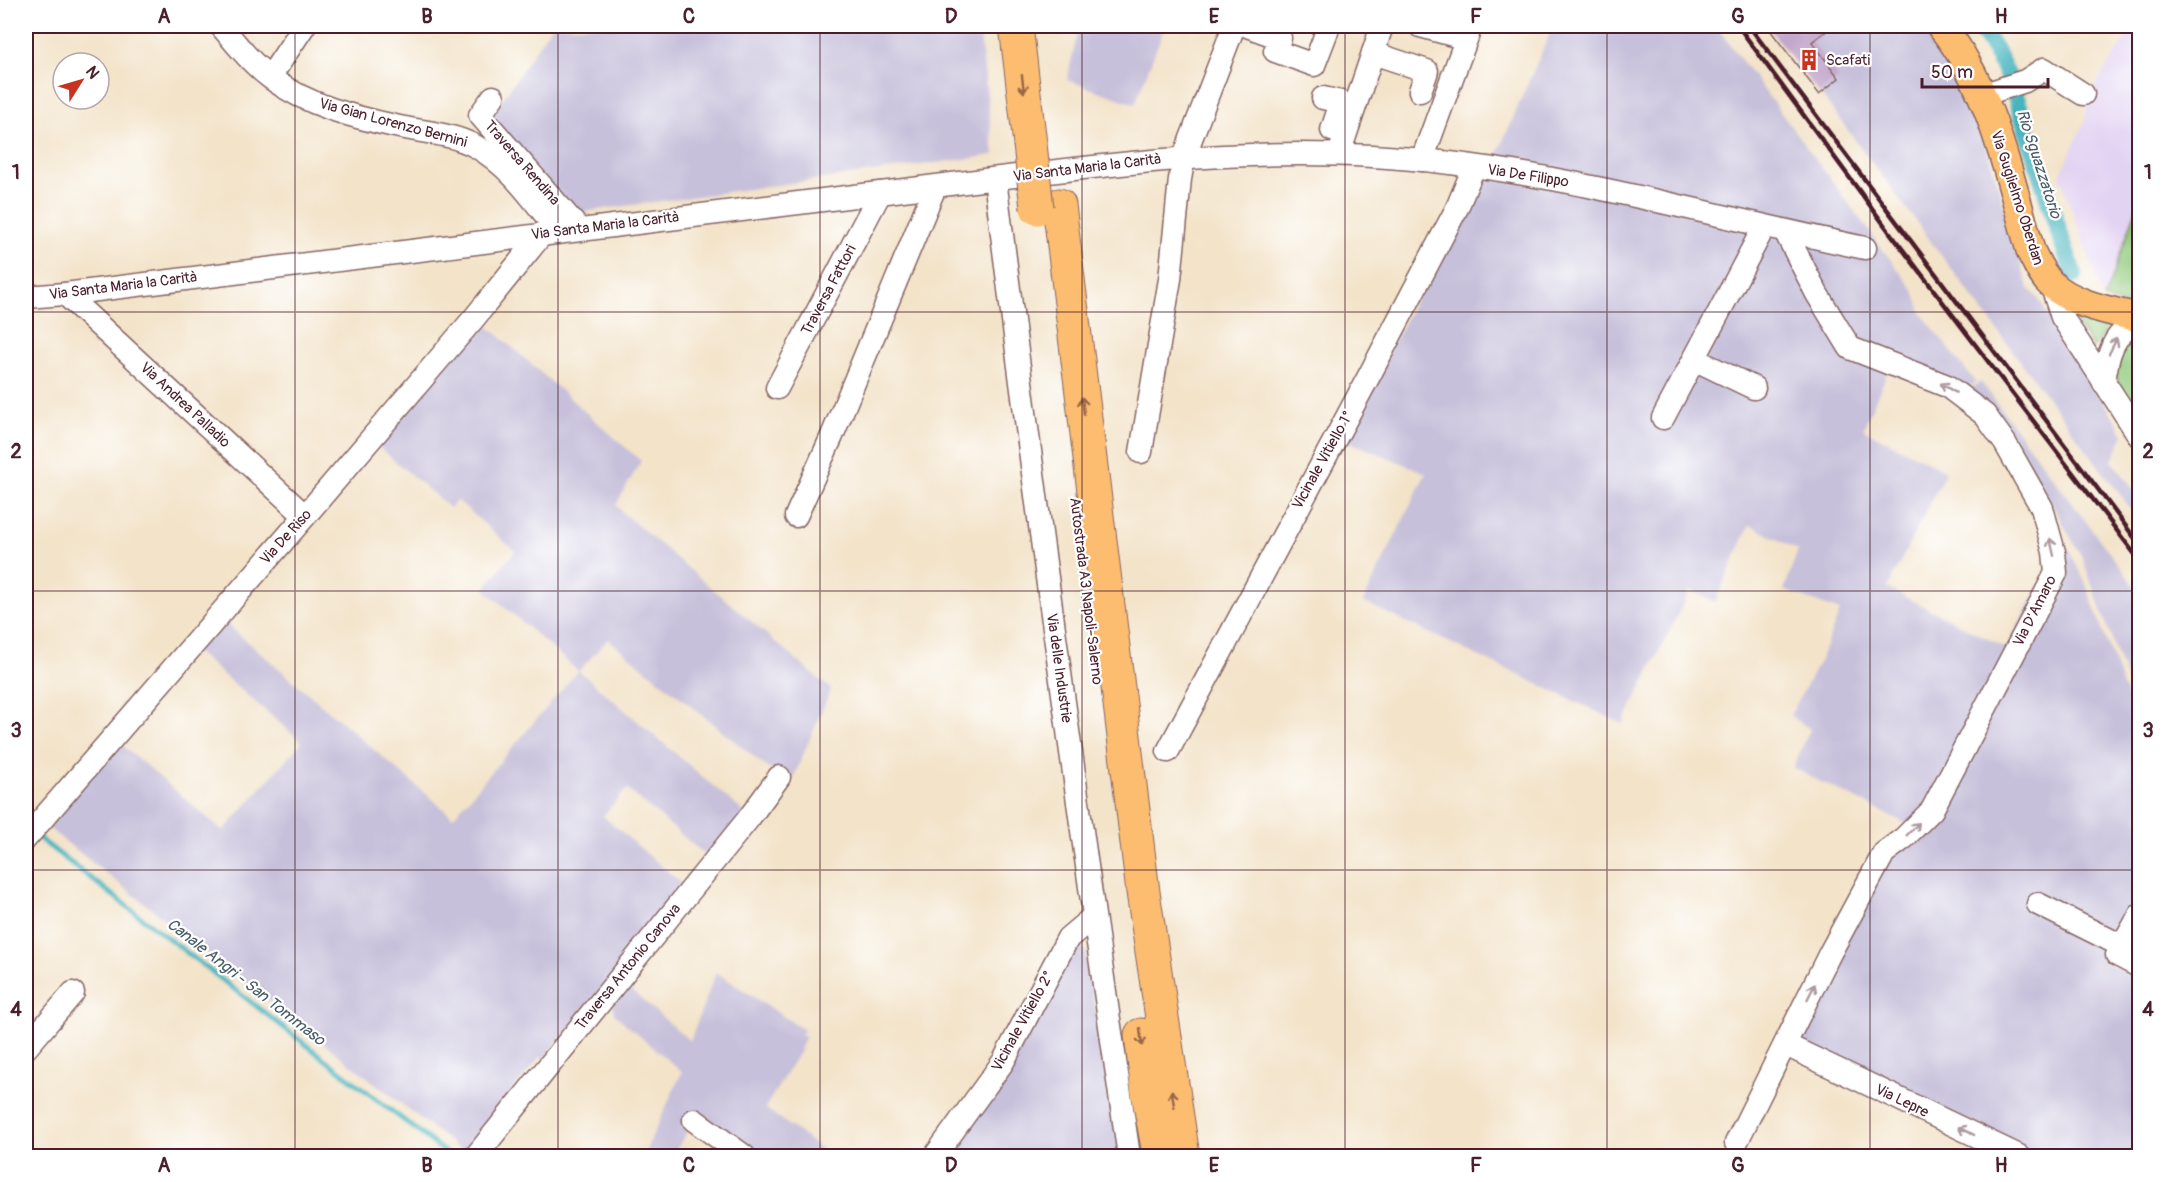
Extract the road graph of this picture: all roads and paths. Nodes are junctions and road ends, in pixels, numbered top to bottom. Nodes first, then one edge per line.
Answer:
1 (221, 26) edge
2 (304, 26) edge
3 (1016, 26) edge
4 (1039, 26) edge
5 (1234, 26) edge
6 (1247, 26) edge
7 (1329, 26) edge
8 (1382, 26) edge
9 (1420, 26) edge
10 (1460, 26) edge
11 (1471, 26) edge
12 (1941, 26) edge
13 (1373, 53) junction
14 (270, 77) junction
15 (1420, 91) dead end
16 (1990, 93) junction
17 (2083, 94) dead end
18 (492, 97) dead end
19 (1323, 98) dead end
20 (1041, 144) junction
21 (1331, 154) junction
22 (1184, 157) junction
23 (1422, 160) junction
24 (1474, 167) junction
25 (995, 179) junction
26 (936, 187) junction
27 (880, 193) junction
28 (1048, 207) junction
29 (1775, 229) junction
30 (560, 231) junction
31 (1865, 248) dead end
32 (2051, 285) junction
33 (65, 294) junction
34 (26, 297) edge
35 (2139, 320) edge
36 (1694, 359) junction
37 (2104, 383) junction
38 (777, 388) dead end
39 (1754, 388) dead end
40 (1663, 418) dead end
41 (2139, 437) edge
42 (1141, 452) dead end
43 (305, 516) junction
44 (796, 516) dead end
45 (1168, 751) dead end
46 (778, 777) dead end
47 (31, 831) edge
48 (2038, 904) dead end
49 (2139, 915) edge
50 (1093, 917) junction
51 (2122, 946) junction
52 (2139, 967) edge
53 (73, 993) dead end
54 (1786, 1045) junction
55 (26, 1048) edge
56 (694, 1120) dead end
57 (1736, 1143) dead end
58 (476, 1156) edge
59 (744, 1156) edge
60 (935, 1156) edge
61 (1129, 1156) edge
62 (1160, 1156) edge
63 (1183, 1156) edge
64 (2019, 1156) edge

1 - 14 street, Via Gian Lorenzo Bernini
2 - 14 street
3 -> 20 highway, Autostrada A3 Napoli-Salerno
4 - 20 highway, Autostrada A3 Napoli-Salerno
5 - 22 street
6 - 7 street
8 - 13 street
9 - 10 street
11 - 23 street
12 - 16 main road, Via Guglielmo Oberdan
13 - 15 street
13 - 21 street
14 - 30 street, Via Gian Lorenzo Bernini
16 - 17 street
16 - 32 main road, Via Guglielmo Oberdan
18 - 30 street, Traversa Rendina
19 - 21 street
20 - 28 highway, Autostrada A3 Napoli-Salerno, bridge
21 - 22 street, Via De Filippo
21 - 23 street, Via De Filippo
22 - 25 street, Via Santa Maria la Carità
22 - 42 street
23 - 24 street, Via De Filippo
24 - 29 street, Via De Filippo
24 - 45 street, Vicinale Vitiello 1°
25 - 26 street, Via Santa Maria la Carità
25 - 50 street, Via delle Industrie
26 - 27 street, Via Santa Maria la Carità
26 - 44 street
27 - 30 street, Via Santa Maria la Carità
27 - 38 street, Traversa Fattori
28 -> 62 highway, Autostrada A3 Napoli-Salerno
63 -> 28 highway, Autostrada A3 Napoli-Salerno
29 - 31 street, Via De Filippo
29 - 36 street
54 -> 29 street, Via D'Amaro
30 - 33 street, Via Santa Maria la Carità
30 - 43 street, Via De Riso
32 - 35 main road
32 - 37 street
33 - 34 street, Via Santa Maria la Carità
33 - 43 street, Via Andrea Palladio
37 -> 35 street
36 - 39 street
36 - 40 street
37 - 41 street
43 - 47 street, Via De Riso
46 - 58 street, Traversa Antonio Canova
48 - 51 street
49 - 51 street
50 - 60 street, Vicinale Vitiello 2°
50 - 61 street, Via delle Industrie
51 - 52 street
53 - 55 street
54 - 57 street, Via D'Amaro
64 -> 54 street, Via Lepre
56 - 59 street

